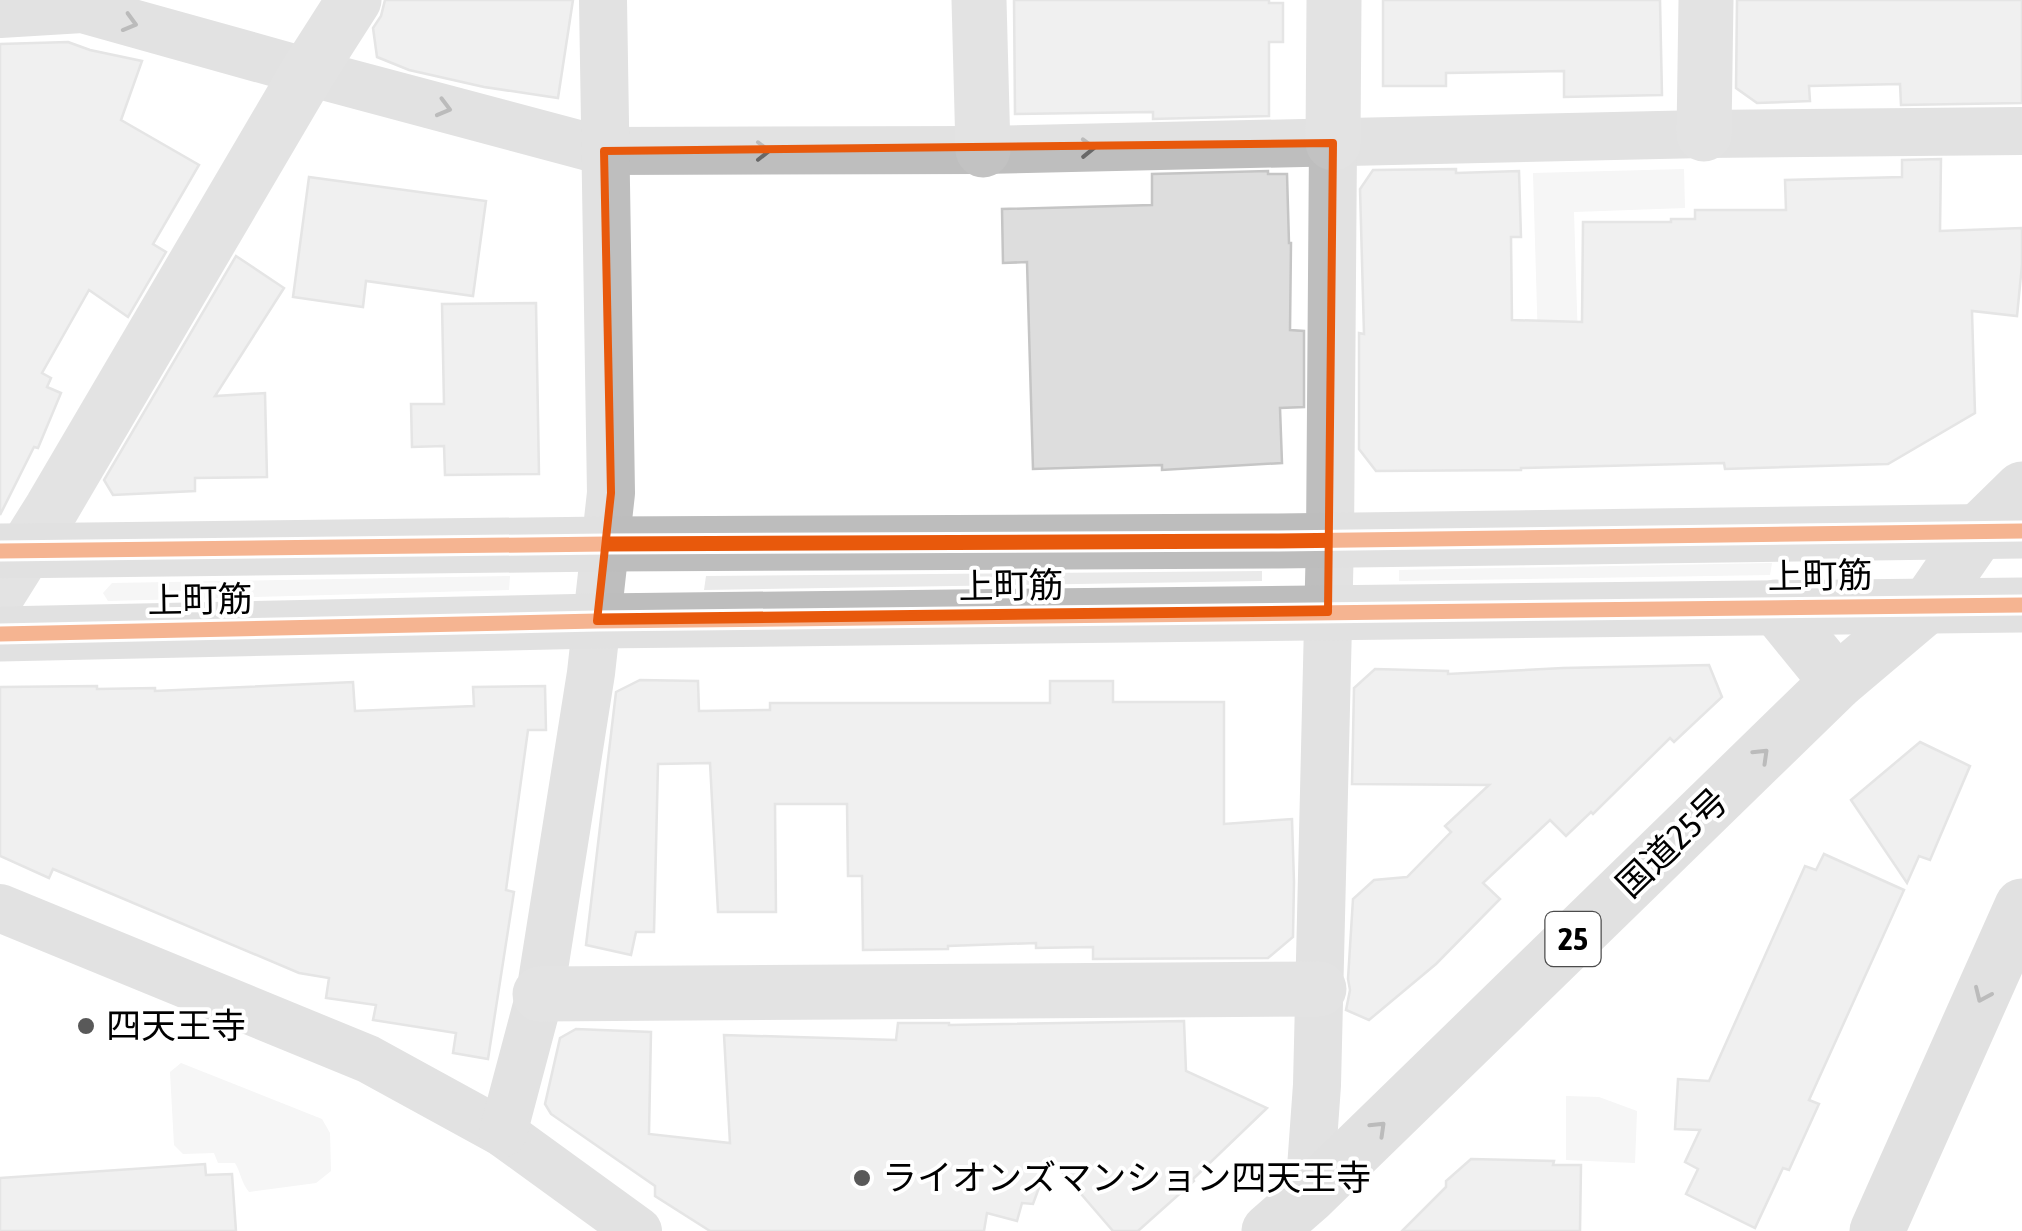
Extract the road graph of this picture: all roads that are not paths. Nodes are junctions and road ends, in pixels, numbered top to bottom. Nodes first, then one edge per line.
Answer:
1 (354, 0) edge
2 (603, 0) edge
3 (979, 0) edge
4 (1334, 0) edge
5 (1706, 0) edge
6 (84, 4) edge
7 (0, 14) edge
8 (308, 72) junction
9 (2022, 130) edge
10 (1704, 134) junction
11 (1333, 143) junction
12 (983, 150) junction
13 (604, 151) junction
14 (2022, 488) edge
15 (2001, 531) edge
16 (1330, 540) junction
17 (606, 544) junction
18 (9, 564) edge
19 (1928, 604) junction
20 (2022, 605) edge
21 (1776, 607) junction
22 (1328, 612) junction
23 (597, 622) junction
24 (0, 634) edge
25 (1837, 682) junction
26 (2022, 906) edge
27 (0, 908) edge
28 (1319, 989) junction
29 (540, 994) junction
30 (504, 1132) junction
31 (1308, 1214) edge
32 (638, 1231) edge
33 (1269, 1231) edge
34 (1876, 1231) edge

1 - 8 street
2 - 13 street
3 - 12 street
4 - 11 street
5 - 10 street
6 - 7 street
6 -> 8 street
8 -> 13 street
8 - 18 street
9 - 10 street
10 - 11 street
12 -> 11 street
11 - 16 street
13 -> 12 street
13 - 17 street
14 - 15 main road, 国道25号 / 25
15 - 16 main road, 上町筋
15 - 19 main road, 国道25号 / 25
16 - 17 main road, 上町筋
16 - 22 street
17 - 18 main road, 上町筋
17 - 23 street
19 - 20 main road, 上町筋
19 - 21 main road, 上町筋
19 - 25 main road, 国道25号 / 25
21 - 22 main road, 上町筋
21 - 25 main road
22 - 23 main road, 上町筋
22 - 28 street
23 - 24 main road, 上町筋
23 - 29 street
31 -> 25 main road, 国道25号 / 25
26 -> 34 main road
27 - 30 street
28 - 29 street
28 - 31 street
29 - 30 street
30 - 32 street
31 - 33 main road, 国道25号 / 25

